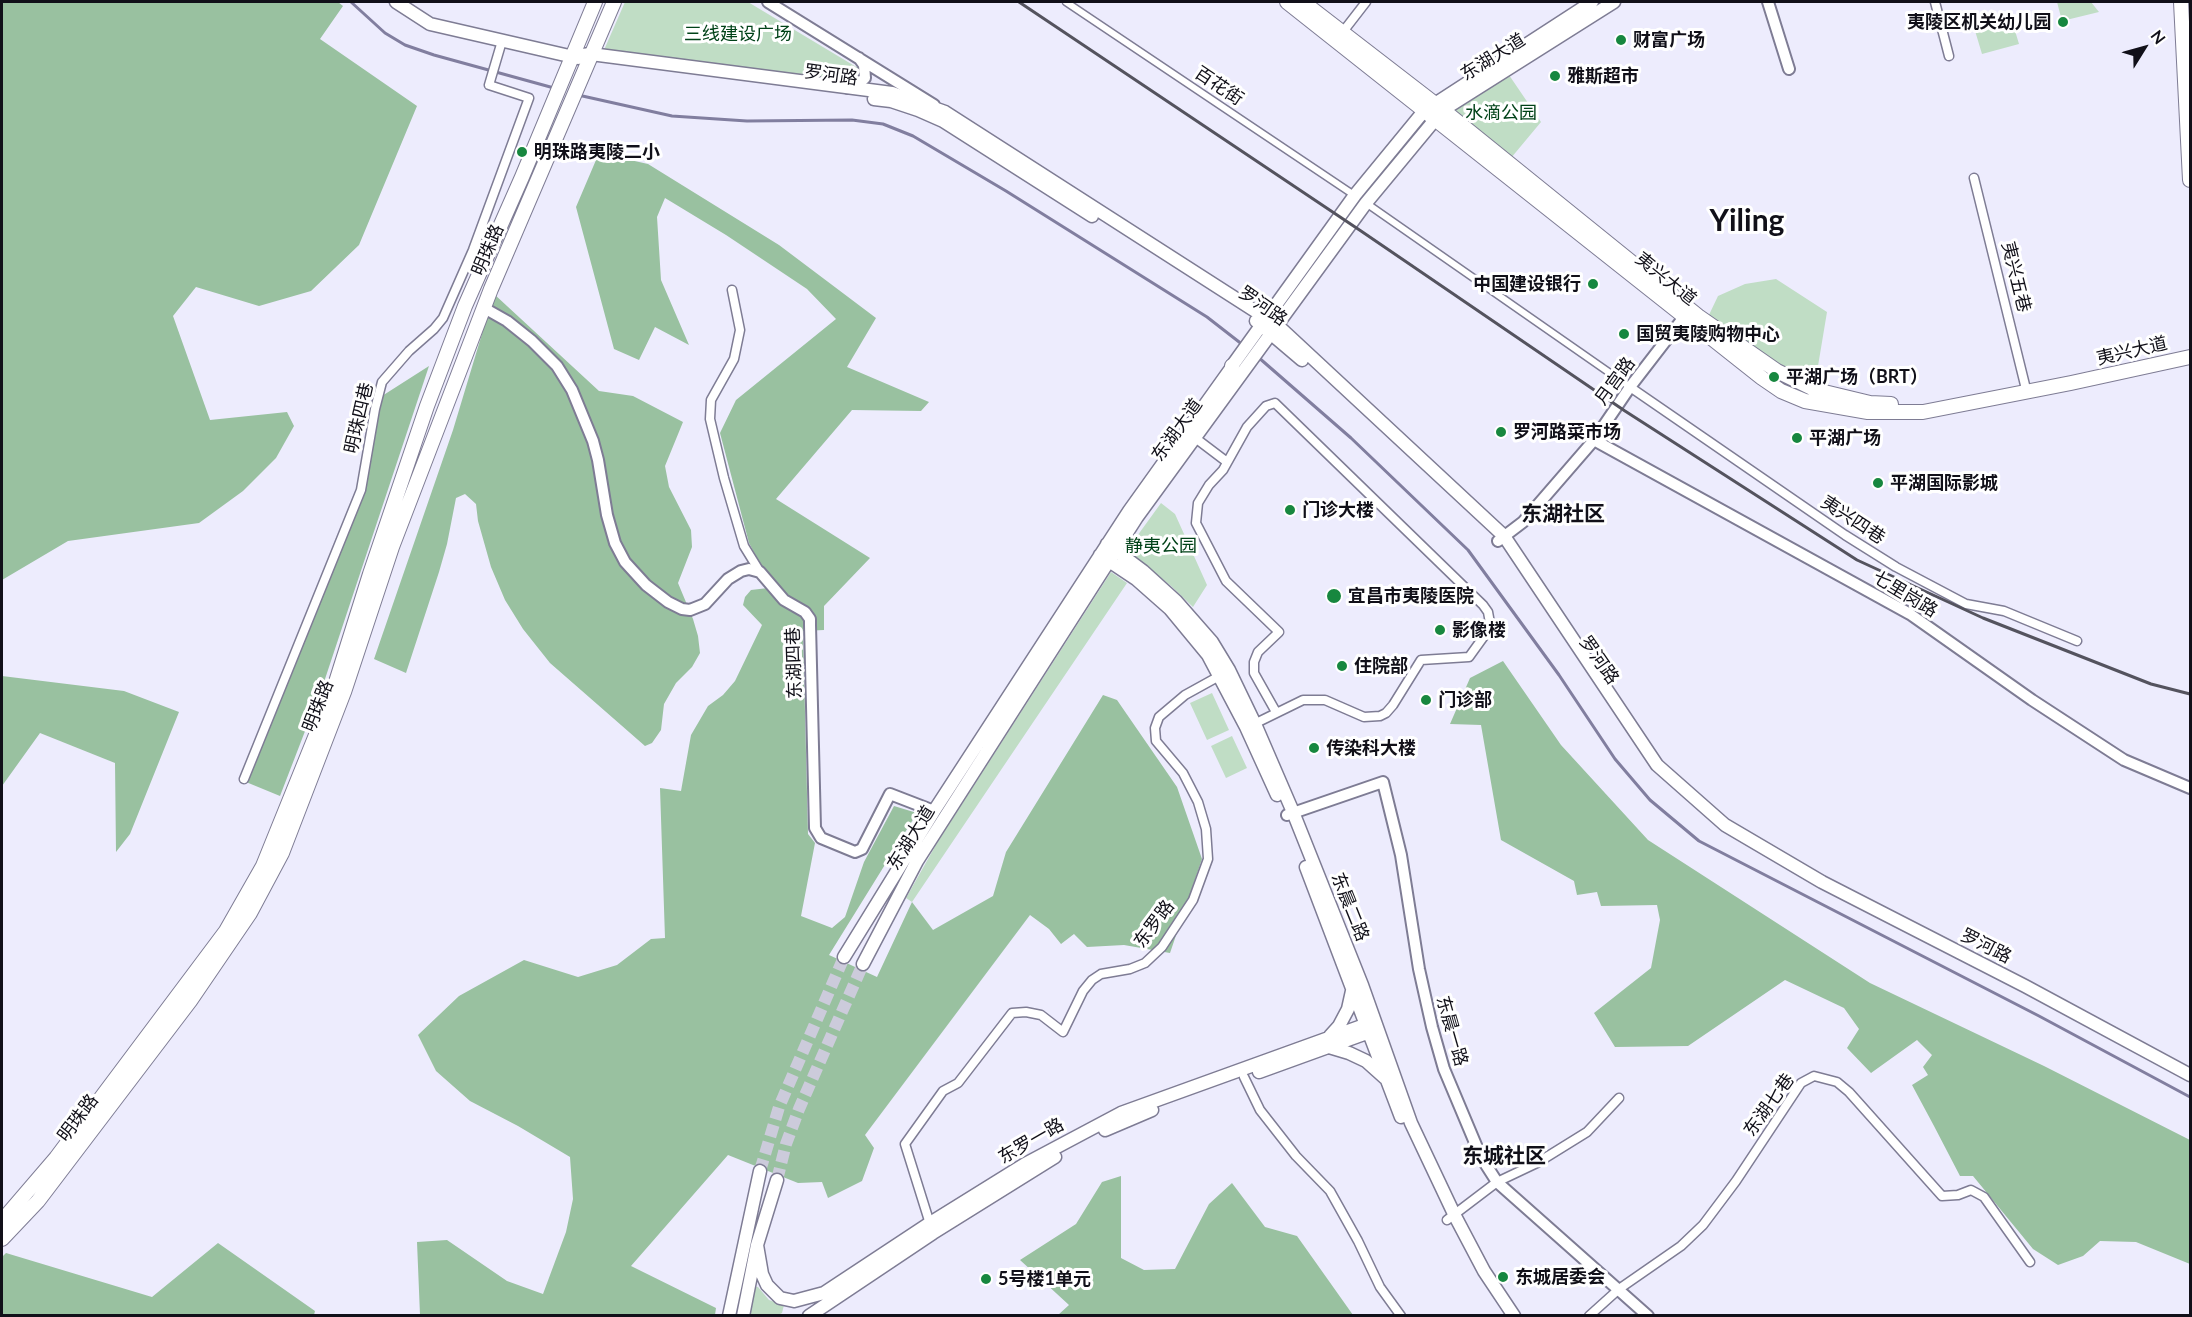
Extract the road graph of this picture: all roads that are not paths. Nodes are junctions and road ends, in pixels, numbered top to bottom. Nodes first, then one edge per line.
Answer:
1 (396, 2) edge
2 (595, 2) edge
3 (614, 2) edge
4 (768, 2) edge
5 (1066, 2) edge
6 (1287, 2) edge
7 (1302, 2) edge
8 (1366, 2) edge
9 (1592, 2) edge
10 (1614, 2) edge
11 (1768, 2) edge
12 (1935, 2) edge
13 (2181, 2) edge
14 (1342, 33) junction
15 (502, 41) junction
16 (572, 56) junction
17 (1949, 57) dead end
18 (590, 58) junction
19 (859, 58) junction
20 (1789, 69) dead end
21 (849, 88) junction
22 (1433, 111) junction
23 (945, 112) junction
24 (1974, 178) dead end
25 (2190, 180) edge
26 (1360, 199) junction
27 (732, 290) dead end
28 (484, 308) junction
29 (1684, 317) junction
30 (1269, 325) junction
31 (2190, 349) edge
32 (2190, 357) edge
33 (1235, 369) junction
34 (2025, 385) junction
35 (1630, 387) junction
36 (1194, 437) junction
37 (1594, 440) junction
38 (1227, 462) junction
39 (1501, 539) junction
40 (1108, 552) junction
41 (760, 572) junction
42 (2077, 642) dead end
43 (1224, 673) junction
44 (1276, 712) junction
45 (1250, 725) junction
46 (244, 779) dead end
47 (2190, 788) edge
48 (934, 811) junction
49 (1290, 814) junction
50 (844, 957) tunnel mouth
51 (863, 964) tunnel mouth
52 (1353, 989) junction
53 (1372, 1027) junction
54 (1328, 1043) junction
55 (2190, 1075) edge
56 (1244, 1077) junction
57 (1386, 1078) junction
58 (1619, 1098) dead end
59 (760, 1171) tunnel mouth
60 (777, 1180) tunnel mouth
61 (1497, 1182) junction
62 (1451, 1218) junction
63 (2, 1221) edge
64 (931, 1228) junction
65 (2, 1239) edge
66 (757, 1245) junction
67 (2030, 1262) dead end
68 (1619, 1289) junction
69 (729, 1316) edge
70 (743, 1316) edge
71 (809, 1316) edge
72 (1401, 1316) edge
73 (1507, 1316) edge
74 (1514, 1316) edge
75 (1589, 1316) edge
76 (1648, 1316) edge

1 - 15 main road, 罗河路
2 - 16 main road
3 - 18 main road
4 - 19 street, 罗河路
5 - 26 street, 百花街
6 - 22 main road, 夷兴大道
7 - 14 main road, 夷兴大道
8 - 14 street
9 - 22 main road, 东湖大道
10 - 22 main road, 东湖大道
11 - 20 street
12 - 17 street
13 - 25 main road
14 - 22 main road, 夷兴大道
15 - 16 main road, 罗河路
15 - 46 street, 明珠四巷
16 - 18 main road, 罗河路
16 - 63 main road, 明珠路
18 - 21 main road, 罗河路
18 - 28 main road, 明珠路
18 - 30 main road, 罗河路
19 - 21 street
19 - 23 street, 罗河路
21 - 23 main road, 罗河路
22 - 26 main road, 东湖大道
22 - 29 main road, 夷兴大道
22 - 34 main road, 夷兴大道
23 - 30 main road, 罗河路
24 - 34 street, 夷兴五巷
26 - 30 main road, 东湖大道
26 - 35 street, 百花街
27 - 41 street
28 - 41 street
28 - 65 main road, 明珠路
29 - 32 main road, 夷兴大道
29 - 35 street, 月宫路
30 - 33 main road, 东湖大道
30 - 39 main road, 罗河路
31 - 34 main road, 夷兴大道
33 - 36 main road, 东湖大道
33 - 40 main road, 东湖大道
35 - 37 street, 月宫路
35 - 42 street, 夷兴四巷
36 - 38 street
36 - 40 main road, 东湖大道
37 - 39 street, 月宫路
37 - 47 street, 七里岗路
38 - 44 street
38 - 44 street
39 - 55 main road, 罗河路
40 - 43 main road, 东晨二路
40 - 48 main road, 东湖大道
40 - 51 main road, 东湖大道
41 - 48 street, 东湖四巷
43 - 45 main road, 东晨二路
43 - 64 street, 东罗路
44 - 45 street
45 - 49 main road, 东晨二路
48 - 50 main road, 东湖大道
49 - 52 main road, 东晨二路
49 - 53 main road, 东晨二路
49 - 61 street, 东晨一路
52 - 53 main road, 东晨二路
52 - 54 main road
53 - 54 main road, 东罗一路
53 - 57 main road, 东晨二路
53 - 62 main road, 东晨二路
54 - 56 main road, 东罗一路
54 - 57 main road
54 - 64 main road, 东罗一路
56 - 64 main road, 东罗一路
56 - 72 street
57 - 62 main road, 东晨二路
58 - 61 street
59 - 69 main road
60 - 66 main road
61 - 62 street
61 - 68 street, 东晨一路
62 - 73 main road, 东晨二路
62 - 74 main road, 东晨二路
64 - 66 main road, 东罗一路
64 - 71 main road, 东罗一路
66 - 70 main road
67 - 68 street, 东湖七巷
68 - 75 street, 东湖七巷
68 - 76 street, 东晨一路

